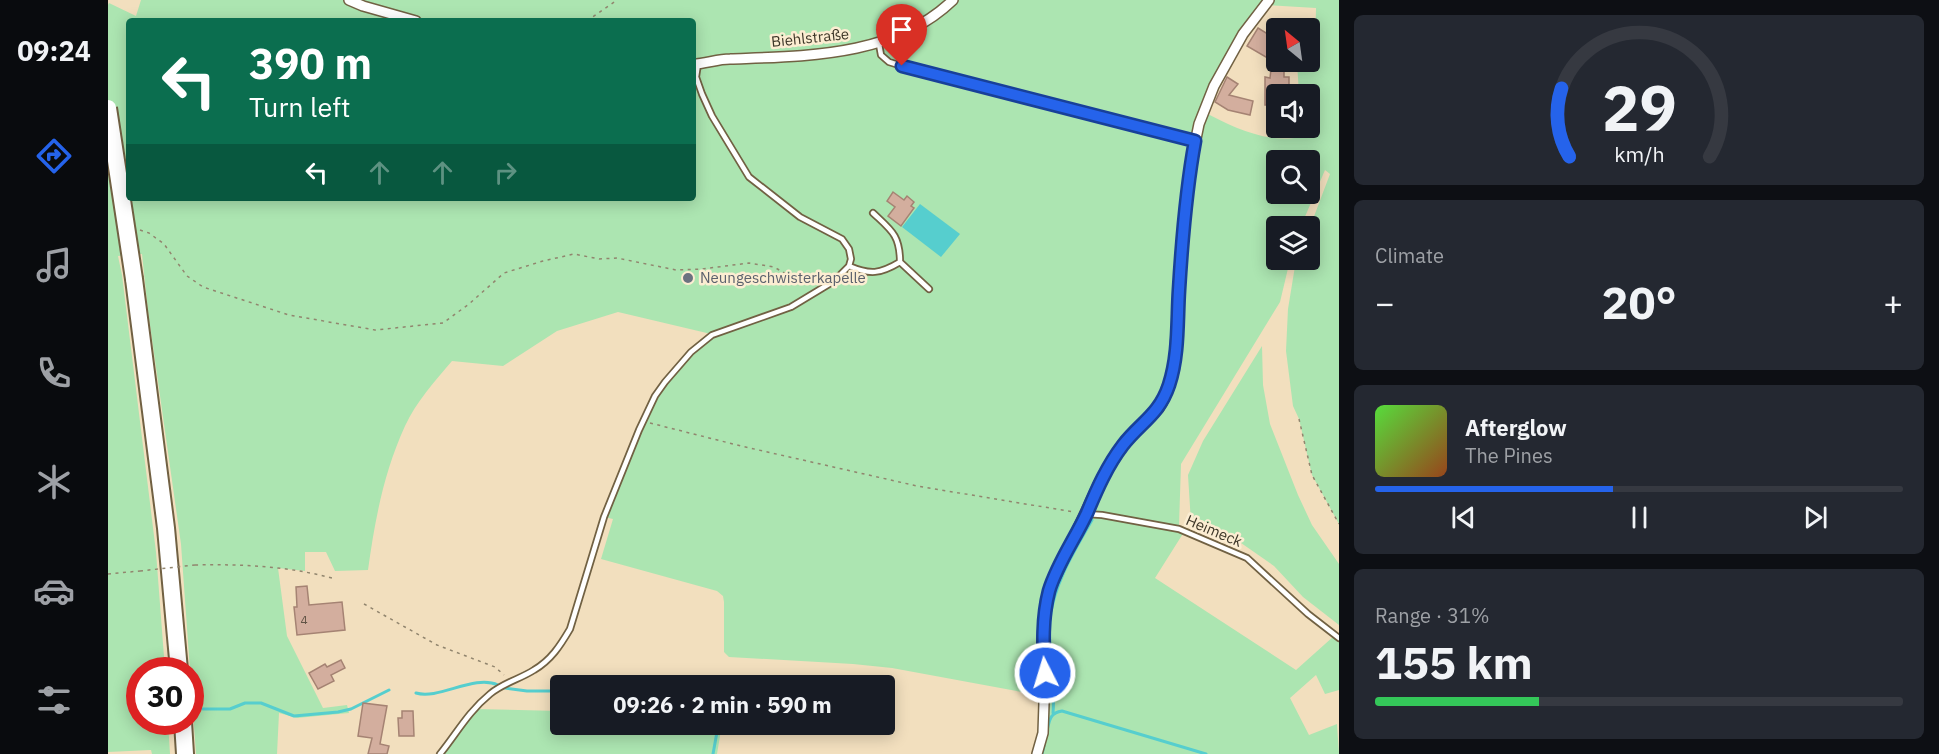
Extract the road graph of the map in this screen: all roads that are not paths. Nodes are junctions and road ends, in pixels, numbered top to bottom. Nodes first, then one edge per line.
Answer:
1 (349, 0) edge
2 (953, 0) edge
3 (1269, 0) edge
4 (406, 18) edge
5 (879, 44) junction
6 (696, 64) edge
7 (108, 108) edge
8 (1195, 141) junction
9 (873, 213) dead end
10 (900, 262) junction
11 (849, 266) junction
12 (929, 289) dead end
13 (1086, 514) junction
14 (1339, 638) edge
15 (178, 657) edge
16 (184, 735) edge
17 (185, 754) edge
18 (440, 754) edge
19 (1037, 754) edge

1 - 4 street
2 - 5 street, Biehlstraße
3 - 8 street
5 - 6 street, Biehlstraße
5 - 8 lane
6 - 11 lane
7 - 15 highway, bridge
8 - 13 street
9 - 10 lane
10 - 11 lane
10 - 12 lane
11 - 18 lane
13 - 14 lane, Heimeck
13 - 19 street
16 - 17 highway

